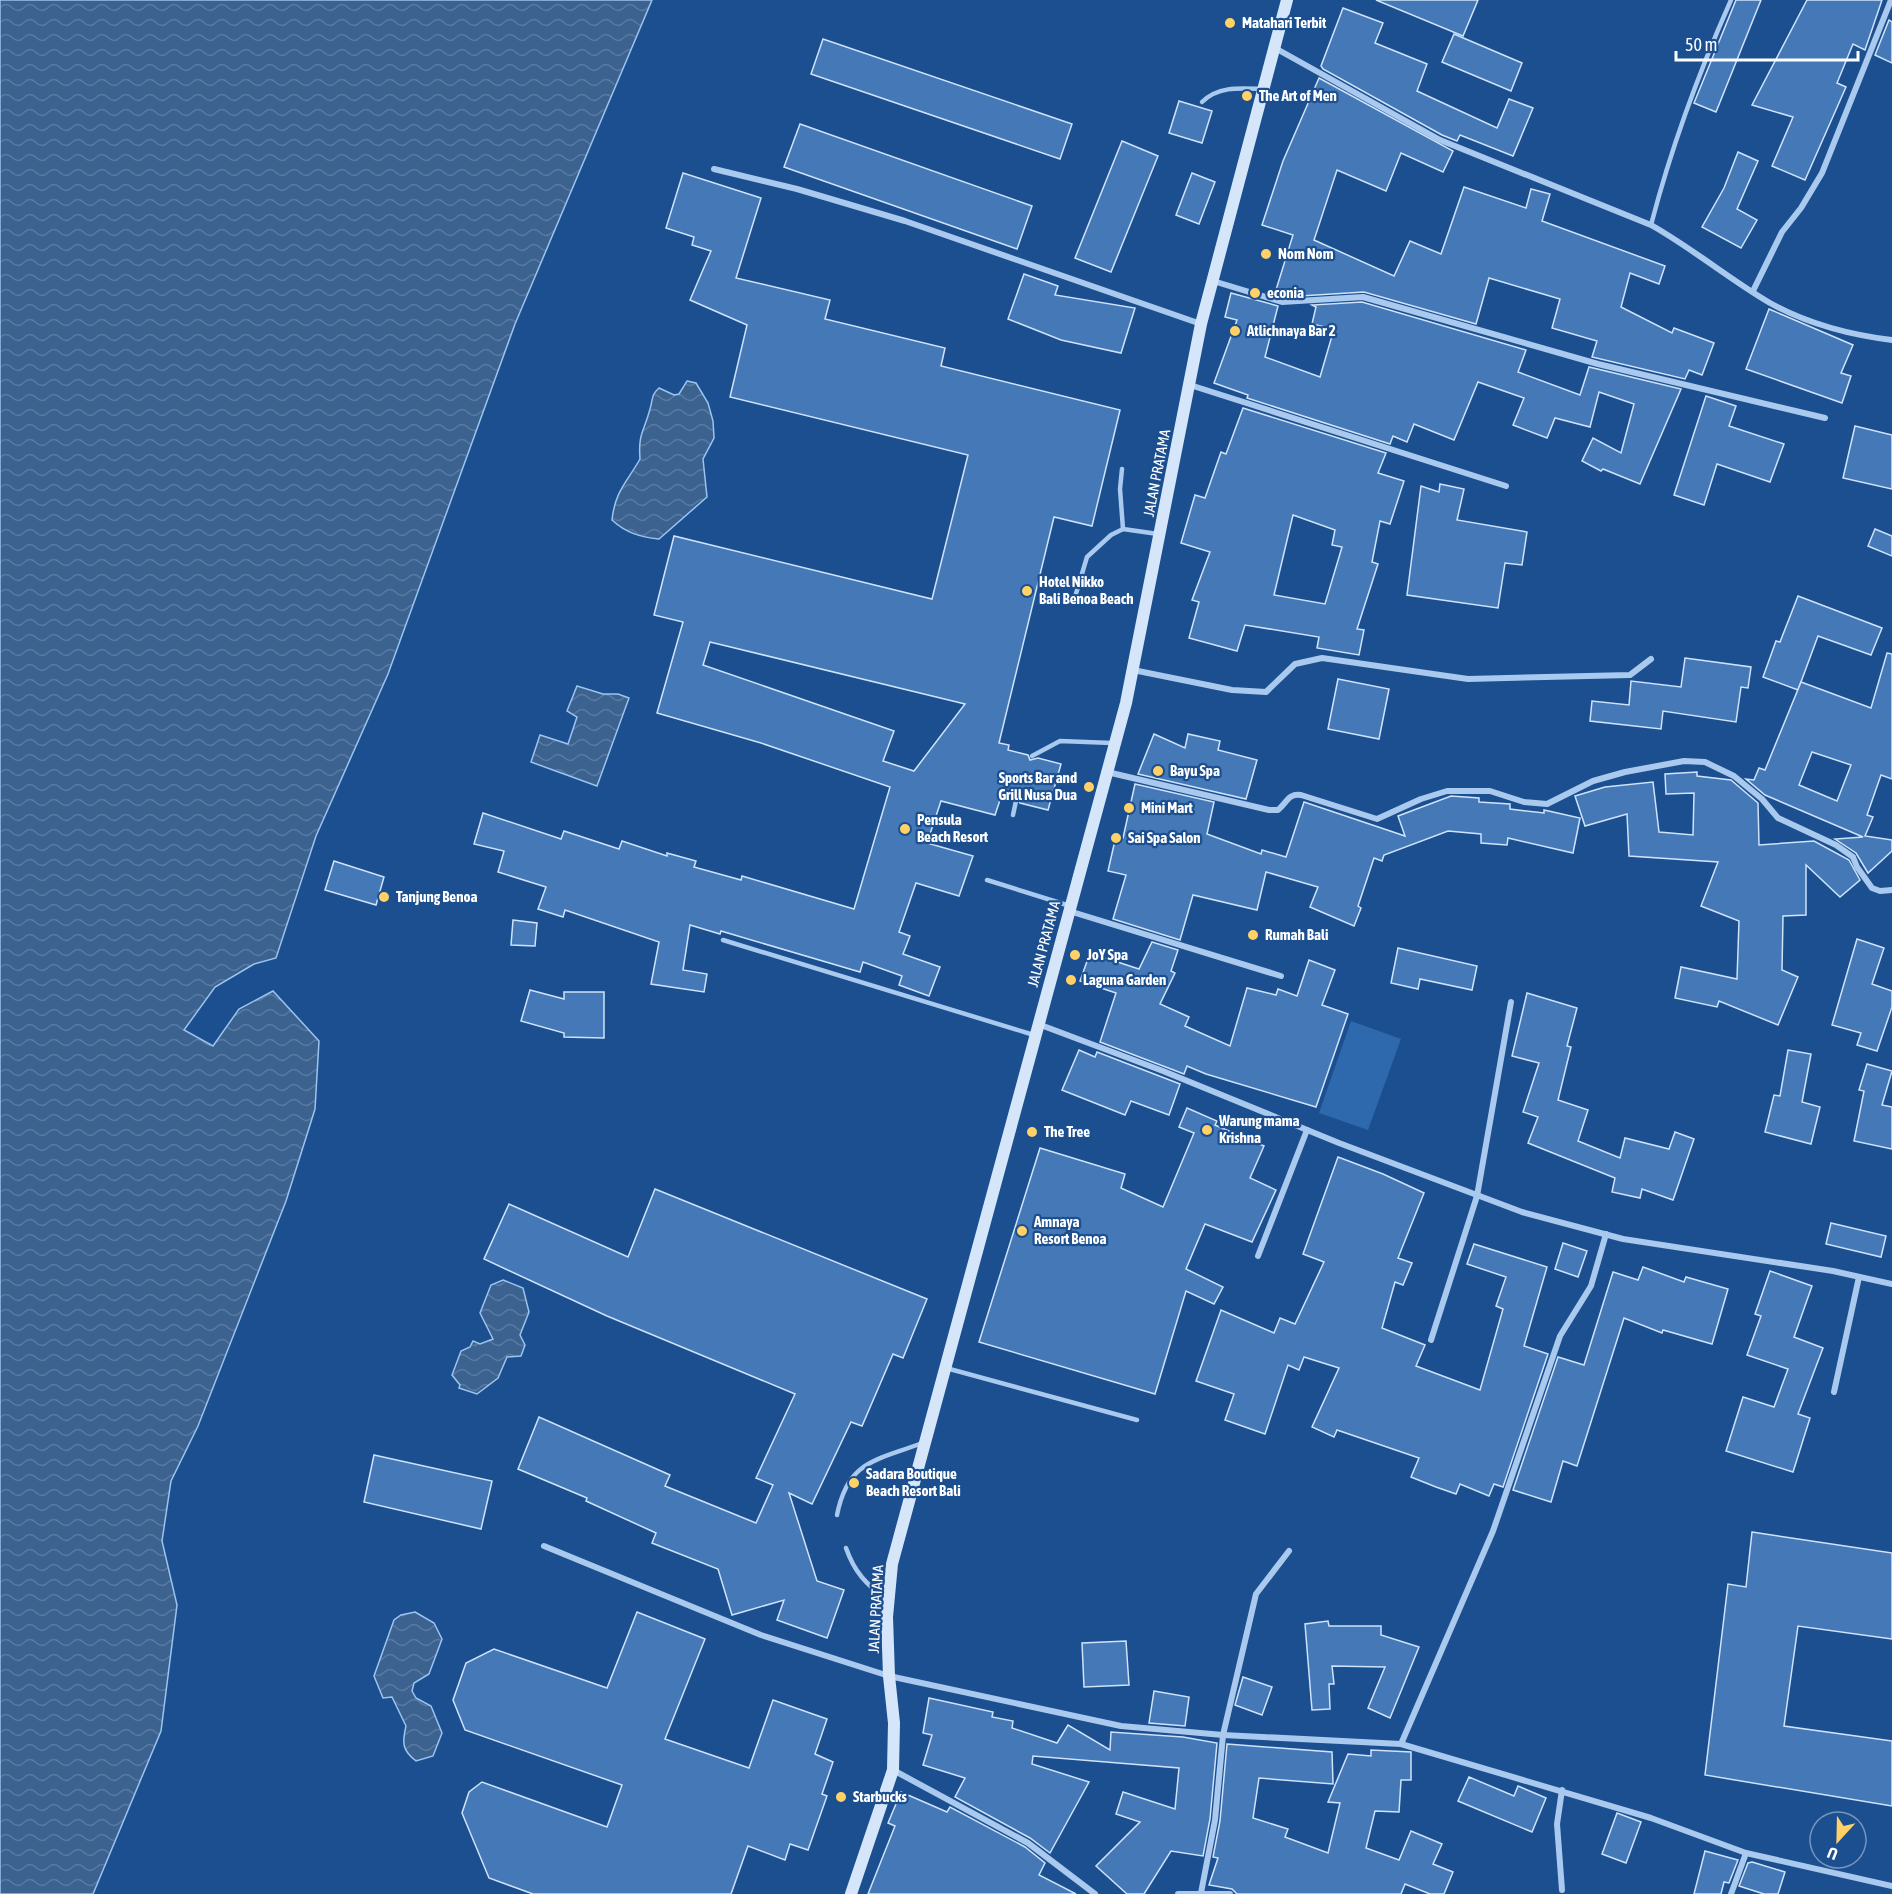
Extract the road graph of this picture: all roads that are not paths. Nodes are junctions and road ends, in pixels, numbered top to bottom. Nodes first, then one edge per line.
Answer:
1 (1287, 0) edge
2 (1731, 0) edge
3 (1891, 0) edge
4 (1275, 48) junction
5 (1264, 89) junction
6 (1202, 102) dead end
7 (714, 169) dead end
8 (1651, 225) junction
9 (1213, 281) junction
10 (1753, 291) junction
11 (1201, 324) junction
12 (1892, 340) edge
13 (1190, 385) junction
14 (1825, 418) dead end
15 (1122, 469) dead end
16 (1506, 486) dead end
17 (1124, 529) junction
18 (1161, 534) junction
19 (1075, 597) dead end
20 (1651, 659) dead end
21 (1133, 670) junction
22 (1115, 743) junction
23 (1032, 756) dead end
24 (1106, 772) junction
25 (1016, 801) dead end
26 (1013, 815) dead end
27 (987, 880) dead end
28 (1892, 890) edge
29 (1069, 908) junction
30 (723, 940) dead end
31 (1281, 976) dead end
32 (1511, 1002) dead end
33 (1036, 1030) junction
34 (1307, 1130) junction
35 (1477, 1196) junction
36 (1606, 1234) junction
37 (1258, 1256) dead end
38 (1859, 1277) junction
39 (1892, 1284) edge
40 (1431, 1341) dead end
41 (945, 1368) junction
42 (1834, 1392) dead end
43 (1137, 1420) dead end
44 (926, 1441) junction
45 (837, 1515) dead end
46 (544, 1546) dead end
47 (846, 1548) dead end
48 (1289, 1551) dead end
49 (889, 1600) junction
50 (889, 1676) junction
51 (1223, 1735) junction
52 (1401, 1744) junction
53 (893, 1770) junction
54 (1562, 1790) junction
55 (1746, 1853) junction
56 (1892, 1886) edge
57 (1562, 1890) dead end
58 (1201, 1893) edge
59 (851, 1894) edge
60 (1095, 1894) edge
61 (1178, 1894) edge
62 (1230, 1894) edge
63 (1731, 1894) edge

1 - 4 street, JALAN PRATAMA
2 - 8 lane
3 - 10 street
4 - 5 street, JALAN PRATAMA
4 - 8 street
5 - 6 lane
5 - 9 street, JALAN PRATAMA
7 - 11 street
8 - 10 street
9 - 11 street, JALAN PRATAMA
9 - 14 street
10 - 12 street
11 - 13 street, JALAN PRATAMA
13 - 16 street
13 - 18 street, JALAN PRATAMA
15 - 17 lane
17 - 18 lane
17 - 19 lane
18 - 21 street, JALAN PRATAMA
20 - 21 street
21 - 22 street, JALAN PRATAMA
22 - 23 lane
22 - 24 street, JALAN PRATAMA
24 - 28 street
24 - 29 street, JALAN PRATAMA
25 - 26 lane
27 - 29 lane
29 - 31 street
29 - 33 street, JALAN PRATAMA
30 - 33 lane
32 - 35 street
33 - 34 street
33 - 41 street, JALAN PRATAMA
34 - 35 street
34 - 37 street
35 - 36 street
35 - 40 street
36 - 38 street
36 - 52 street
38 - 39 street
38 - 42 street
41 - 43 lane
41 - 44 street, JALAN PRATAMA
44 - 45 lane
44 - 49 street, JALAN PRATAMA
46 - 50 street
47 - 49 lane
48 - 51 street
49 - 50 street, JALAN PRATAMA
50 - 51 street
50 - 53 street, JALAN PRATAMA
51 - 52 street
51 - 58 street
52 - 54 street
53 - 59 street, JALAN PRATAMA
53 - 60 street
54 - 55 street
54 - 57 street
55 - 56 street
55 - 63 street
58 - 61 street
58 - 62 street

